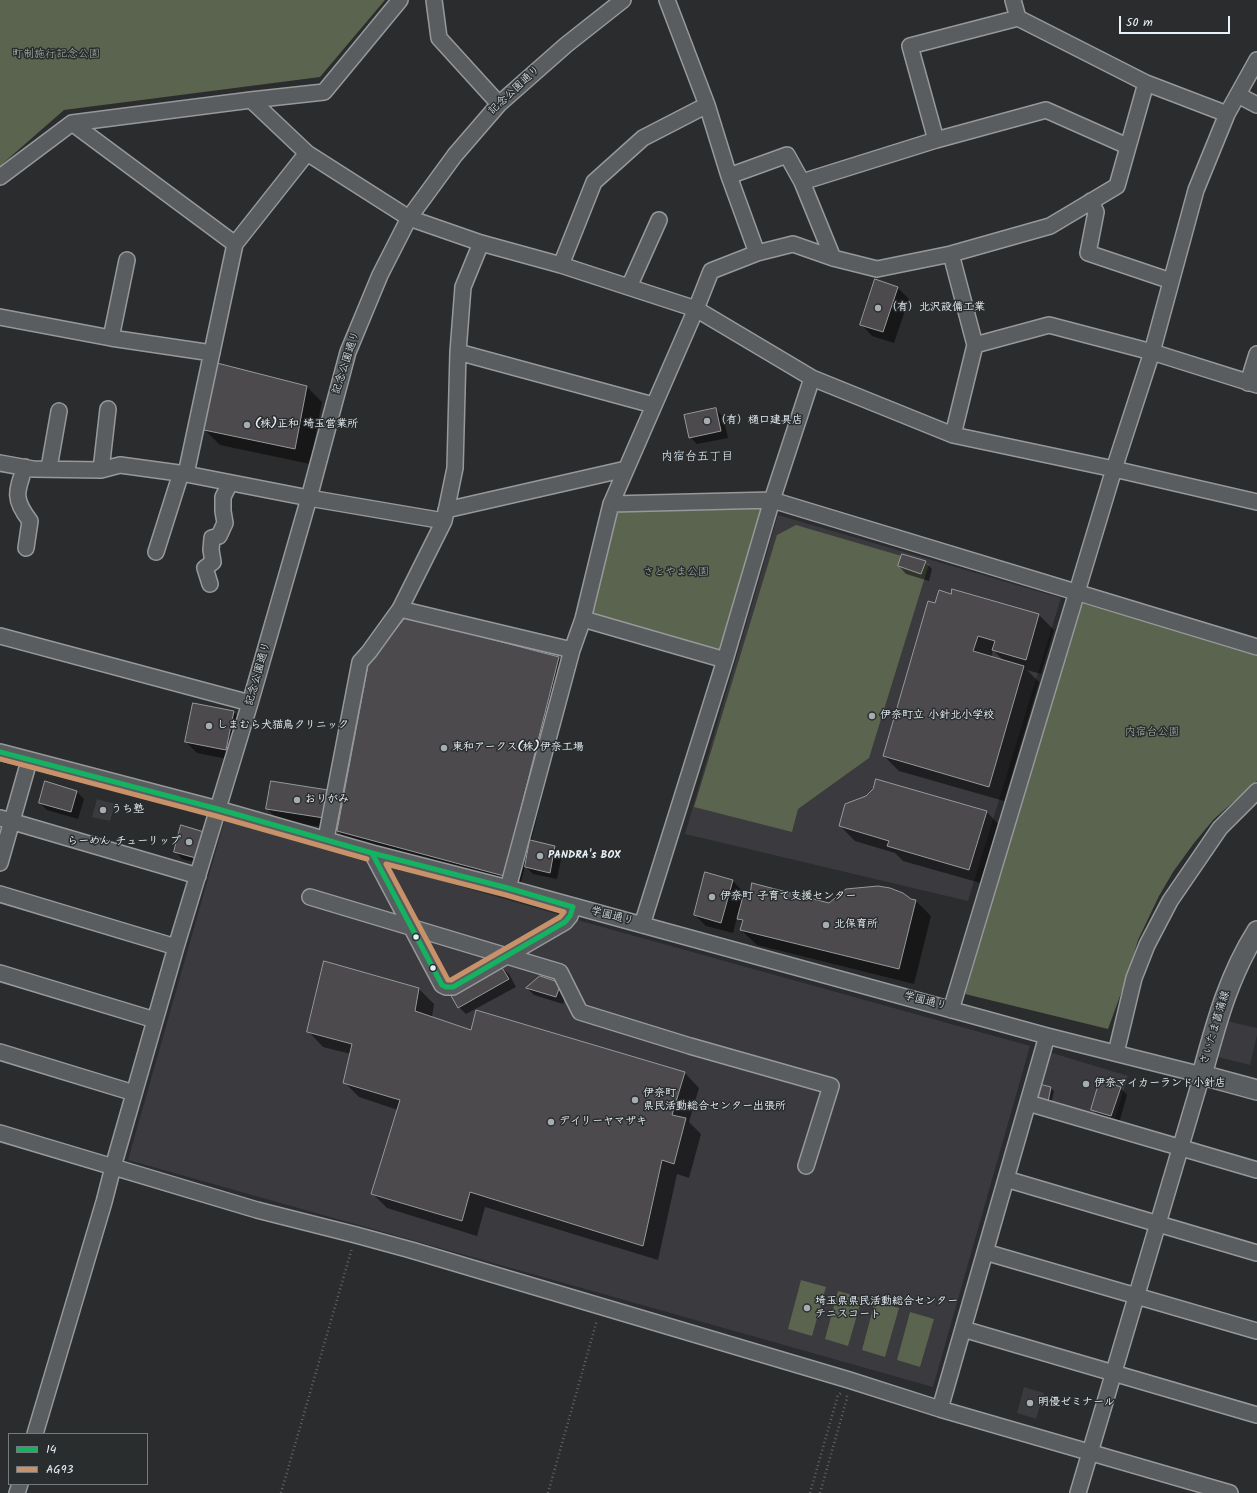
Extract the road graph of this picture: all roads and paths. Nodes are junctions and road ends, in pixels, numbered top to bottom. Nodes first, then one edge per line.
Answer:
1 (400, 0) edge
2 (434, 0) edge
3 (622, 0) edge
4 (667, 0) edge
5 (1014, 0) edge
6 (1018, 18) junction
7 (1257, 60) edge
8 (1146, 83) junction
9 (1238, 95) junction
10 (251, 100) junction
11 (499, 104) junction
12 (706, 105) junction
13 (1257, 105) edge
14 (1227, 114) junction
15 (72, 123) junction
16 (936, 140) junction
17 (1127, 146) junction
18 (307, 153) junction
19 (729, 176) junction
20 (0, 177) edge
21 (802, 182) junction
22 (1091, 201) junction
23 (409, 218) junction
24 (659, 220) dead end
25 (481, 243) junction
26 (235, 244) junction
27 (757, 254) junction
28 (951, 254) junction
29 (833, 258) junction
30 (127, 260) dead end
31 (561, 265) junction
32 (1171, 281) junction
33 (629, 287) junction
34 (696, 309) junction
35 (0, 317) edge
36 (111, 338) junction
37 (974, 345) junction
38 (458, 352) junction
39 (1152, 352) junction
40 (212, 353) junction
41 (1257, 354) edge
42 (812, 378) junction
43 (1253, 384) edge
44 (653, 405) junction
45 (108, 409) dead end
46 (59, 410) dead end
47 (953, 434) junction
48 (0, 463) edge
49 (25, 467) junction
50 (49, 468) junction
51 (626, 469) junction
52 (1114, 469) junction
53 (101, 470) junction
54 (183, 473) junction
55 (230, 483) junction
56 (309, 498) junction
57 (772, 500) junction
58 (1257, 502) edge
59 (610, 504) junction
60 (445, 515) junction
61 (26, 548) dead end
62 (156, 552) dead end
63 (210, 584) dead end
64 (1077, 593) junction
65 (400, 610) junction
66 (583, 619) junction
67 (0, 636) edge
68 (1257, 647) edge
69 (572, 650) junction
70 (725, 660) junction
71 (250, 703) junction
72 (0, 752) edge
73 (29, 760) junction
74 (1257, 791) edge
75 (218, 809) junction
76 (6, 820) edge
77 (326, 839) junction
78 (372, 853) junction
79 (0, 863) edge
80 (198, 876) junction
81 (508, 888) junction
82 (0, 894) edge
83 (310, 898) dead end
84 (573, 907) junction
85 (642, 925) junction
86 (412, 928) junction
87 (1257, 931) edge
88 (176, 947) junction
89 (507, 956) junction
90 (0, 974) edge
91 (952, 1010) junction
92 (155, 1020) junction
93 (1047, 1036) junction
94 (0, 1052) edge
95 (1116, 1053) junction
96 (1202, 1075) junction
97 (1257, 1090) edge
98 (134, 1093) junction
99 (1028, 1103) junction
100 (0, 1133) edge
101 (1180, 1148) junction
102 (806, 1166) dead end
103 (113, 1167) junction
104 (1257, 1170) edge
105 (1006, 1179) junction
106 (1158, 1224) junction
107 (356, 1235) junction
108 (985, 1252) junction
109 (1257, 1253) edge
110 (1136, 1296) junction
111 (600, 1306) junction
112 (963, 1329) junction
113 (1257, 1331) edge
114 (1113, 1373) junction
115 (848, 1384) junction
116 (940, 1409) junction
117 (1257, 1415) edge
118 (35, 1433) edge
119 (1089, 1452) junction
120 (281, 1493) edge
121 (548, 1493) edge
122 (810, 1493) edge
123 (820, 1493) edge
124 (1078, 1493) edge
125 (1230, 1493) edge

1 - 10 street
2 - 11 street
3 - 11 street, 記念公園通り
4 - 12 street
5 - 6 street
6 - 8 street
6 - 16 street
7 - 9 street
8 - 14 street
8 - 17 street
9 - 13 street
9 - 14 street
10 - 15 street
10 - 18 street
11 - 23 street, 記念公園通り
12 - 19 street
12 - 31 street
14 - 32 street
15 - 20 street
15 - 26 street
16 - 17 street
16 - 21 street
17 - 22 street
18 - 23 street
18 - 26 street
19 - 21 street
19 - 27 street
21 - 29 street
22 - 28 street
22 - 32 street
23 - 25 street
23 - 56 street, 記念公園通り
24 - 33 street
25 - 31 street
25 - 38 street
26 - 40 street
27 - 29 street
27 - 34 street
28 - 29 street
28 - 37 street
30 - 36 street
31 - 33 street
32 - 39 street
33 - 34 street
34 - 42 street
34 - 44 street
35 - 36 street
36 - 40 street
37 - 39 street
37 - 47 street
38 - 44 street
38 - 60 street
39 - 43 street
39 - 52 street
40 - 54 street
41 - 43 street
42 - 47 street
42 - 57 street
44 - 51 street
45 - 53 street
46 - 50 street
47 - 52 street
48 - 49 street
49 - 50 street
49 - 61 street
50 - 53 street
51 - 59 street
51 - 60 street
52 - 58 street
52 - 64 street
53 - 54 street
54 - 55 street
54 - 62 street
55 - 56 street
55 - 63 street
56 - 60 street
56 - 71 street, 記念公園通り
57 - 59 street
57 - 64 street
57 - 70 street
59 - 66 street
60 - 65 street
64 - 68 street
64 - 91 street
65 - 69 street
65 - 77 street
66 - 69 street
66 - 70 street
67 - 71 street
69 - 81 street
70 - 85 street
71 - 75 street, 記念公園通り
72 - 73 street, 学園通り
73 - 75 street, 学園通り
73 - 76 street
74 - 95 street
75 - 77 street, 学園通り
75 - 80 street, 記念公園通り
76 - 79 street
76 - 80 street
77 - 78 street, 学園通り
78 - 81 street, 学園通り
78 - 86 street
80 - 88 street, 記念公園通り
81 - 84 street, 学園通り
82 - 88 street
83 - 86 street
84 - 85 street, 学園通り
84 - 89 street
85 - 91 street, 学園通り
86 - 89 street
86 - 89 street
87 - 96 main road, さいたま菖蒲線
88 - 92 street, 記念公園通り
89 - 102 street
90 - 92 street
91 - 93 street, 学園通り
92 - 98 street, 記念公園通り
93 - 95 street, 学園通り
93 - 99 street
94 - 98 street
95 - 96 street, 学園通り
96 - 97 main road, さいたま菖蒲線
96 - 101 street
98 - 103 street, 記念公園通り
99 - 101 street
99 - 105 street
100 - 103 street
101 - 104 street
101 - 106 street
103 - 107 street
103 - 118 street, 記念公園通り
105 - 106 street
105 - 108 street
106 - 109 street
106 - 110 street
107 - 111 street
107 - 120 path
108 - 110 street
108 - 112 street
110 - 113 street
110 - 114 street
111 - 115 street
111 - 121 path
112 - 114 street
112 - 116 street
114 - 117 street
114 - 119 street
115 - 116 street
115 - 122 path
115 - 123 path
116 - 119 street
119 - 124 street
119 - 125 street

